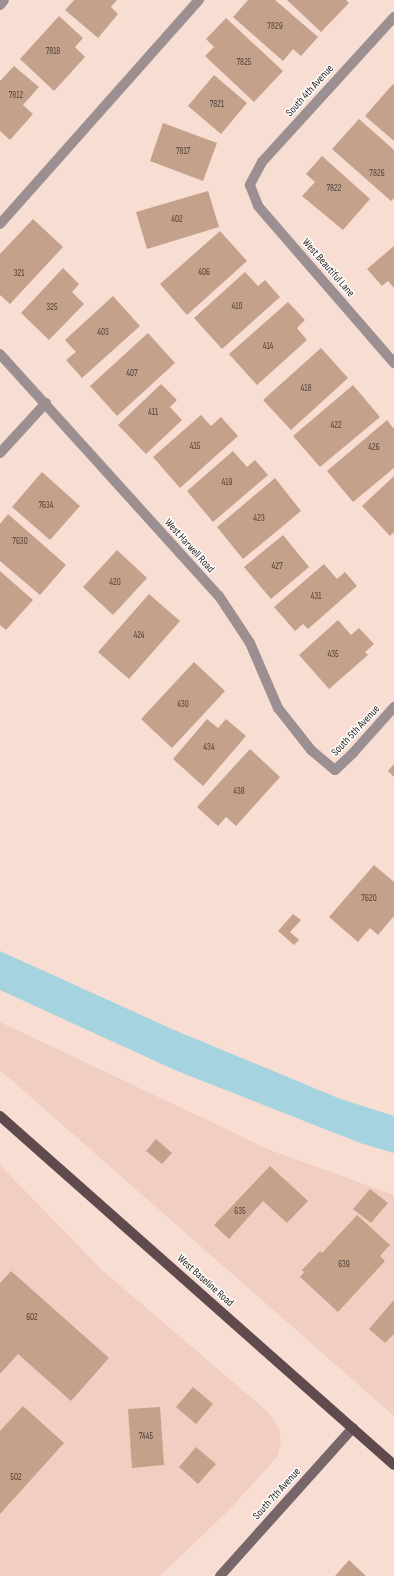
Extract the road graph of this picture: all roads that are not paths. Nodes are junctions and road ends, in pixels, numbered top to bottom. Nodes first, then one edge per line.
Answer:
1 (4, 0) edge
2 (199, 0) edge
3 (0, 5) edge
4 (394, 17) edge
5 (250, 185) joint
6 (0, 224) edge
7 (0, 354) edge
8 (394, 363) edge
9 (46, 403) junction
10 (0, 453) edge
11 (394, 707) edge
12 (335, 770) joint
13 (0, 1116) edge
14 (353, 1428) junction
15 (394, 1465) edge
16 (220, 1576) edge

1 - 3 street
2 - 6 street
4 - 5 street, South 4th Avenue
5 - 8 street, West Beautiful Lane
7 - 9 street, West Harwell Road
9 - 10 street
9 - 12 street, West Harwell Road
11 - 12 street, South 5th Avenue
13 - 14 main road, West Baseline Road
14 - 15 main road, West Baseline Road
14 - 16 main road, South 7th Avenue

